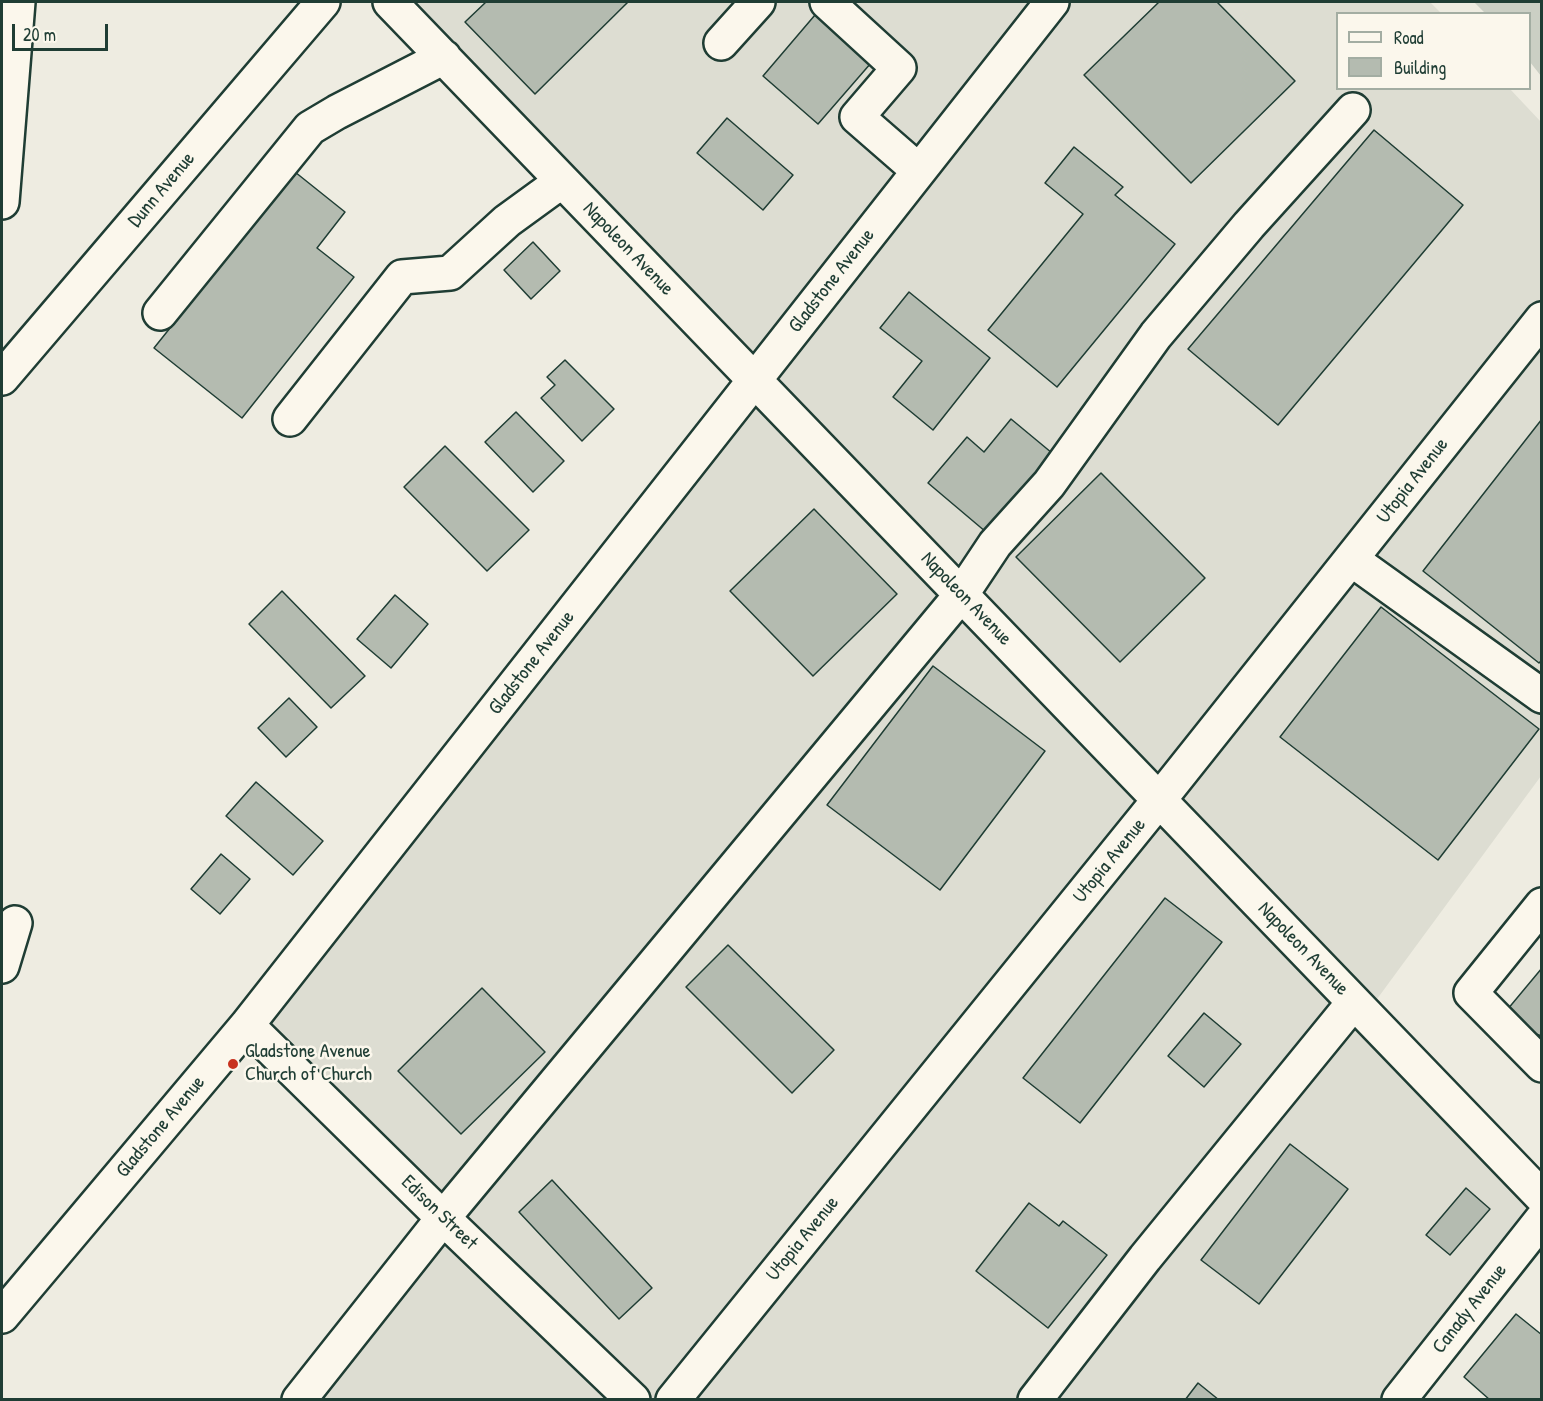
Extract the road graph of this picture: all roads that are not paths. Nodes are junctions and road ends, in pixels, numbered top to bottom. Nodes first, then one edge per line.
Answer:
1 (18, 2) edge
2 (323, 2) edge
3 (390, 2) edge
4 (758, 2) edge
5 (827, 2) edge
6 (1052, 2) edge
7 (721, 43) dead end
8 (444, 57) junction
9 (1353, 110) dead end
10 (919, 171) junction
11 (562, 181) junction
12 (2, 202) edge
13 (160, 313) dead end
14 (1542, 319) edge
15 (2, 378) edge
16 (754, 380) junction
17 (290, 418) dead end
18 (1351, 559) junction
19 (961, 595) junction
20 (1542, 696) edge
21 (1160, 800) junction
22 (1542, 905) edge
23 (15, 923) dead end
24 (2, 966) edge
25 (1354, 1002) junction
26 (247, 1025) junction
27 (1542, 1065) edge
28 (1542, 1197) edge
29 (443, 1218) junction
30 (1542, 1219) edge
31 (2, 1316) edge
32 (298, 1400) edge
33 (633, 1400) edge
34 (673, 1400) edge
35 (1035, 1400) edge
36 (1399, 1400) edge

1 - 12 street
2 - 15 street, Dunn Avenue
3 - 8 street, Napoleon Avenue
4 - 7 street
5 - 10 street
6 - 10 street, Gladstone Avenue
8 - 11 street, Napoleon Avenue
8 - 13 street
9 - 19 street
10 - 16 street, Gladstone Avenue
11 - 16 street, Napoleon Avenue
11 - 17 street
14 - 18 street, Utopia Avenue
16 - 19 street, Napoleon Avenue
16 - 26 street, Gladstone Avenue
18 - 20 street
18 - 21 street, Utopia Avenue
19 - 21 street, Napoleon Avenue
19 - 29 street
21 - 25 street, Napoleon Avenue
21 - 34 street, Utopia Avenue
22 - 27 street
23 - 24 street
25 - 28 street, Napoleon Avenue
25 - 35 street
26 - 29 street, Edison Street
26 - 31 street, Gladstone Avenue
29 - 32 street
29 - 33 street, Edison Street
30 - 36 street, Canady Avenue

